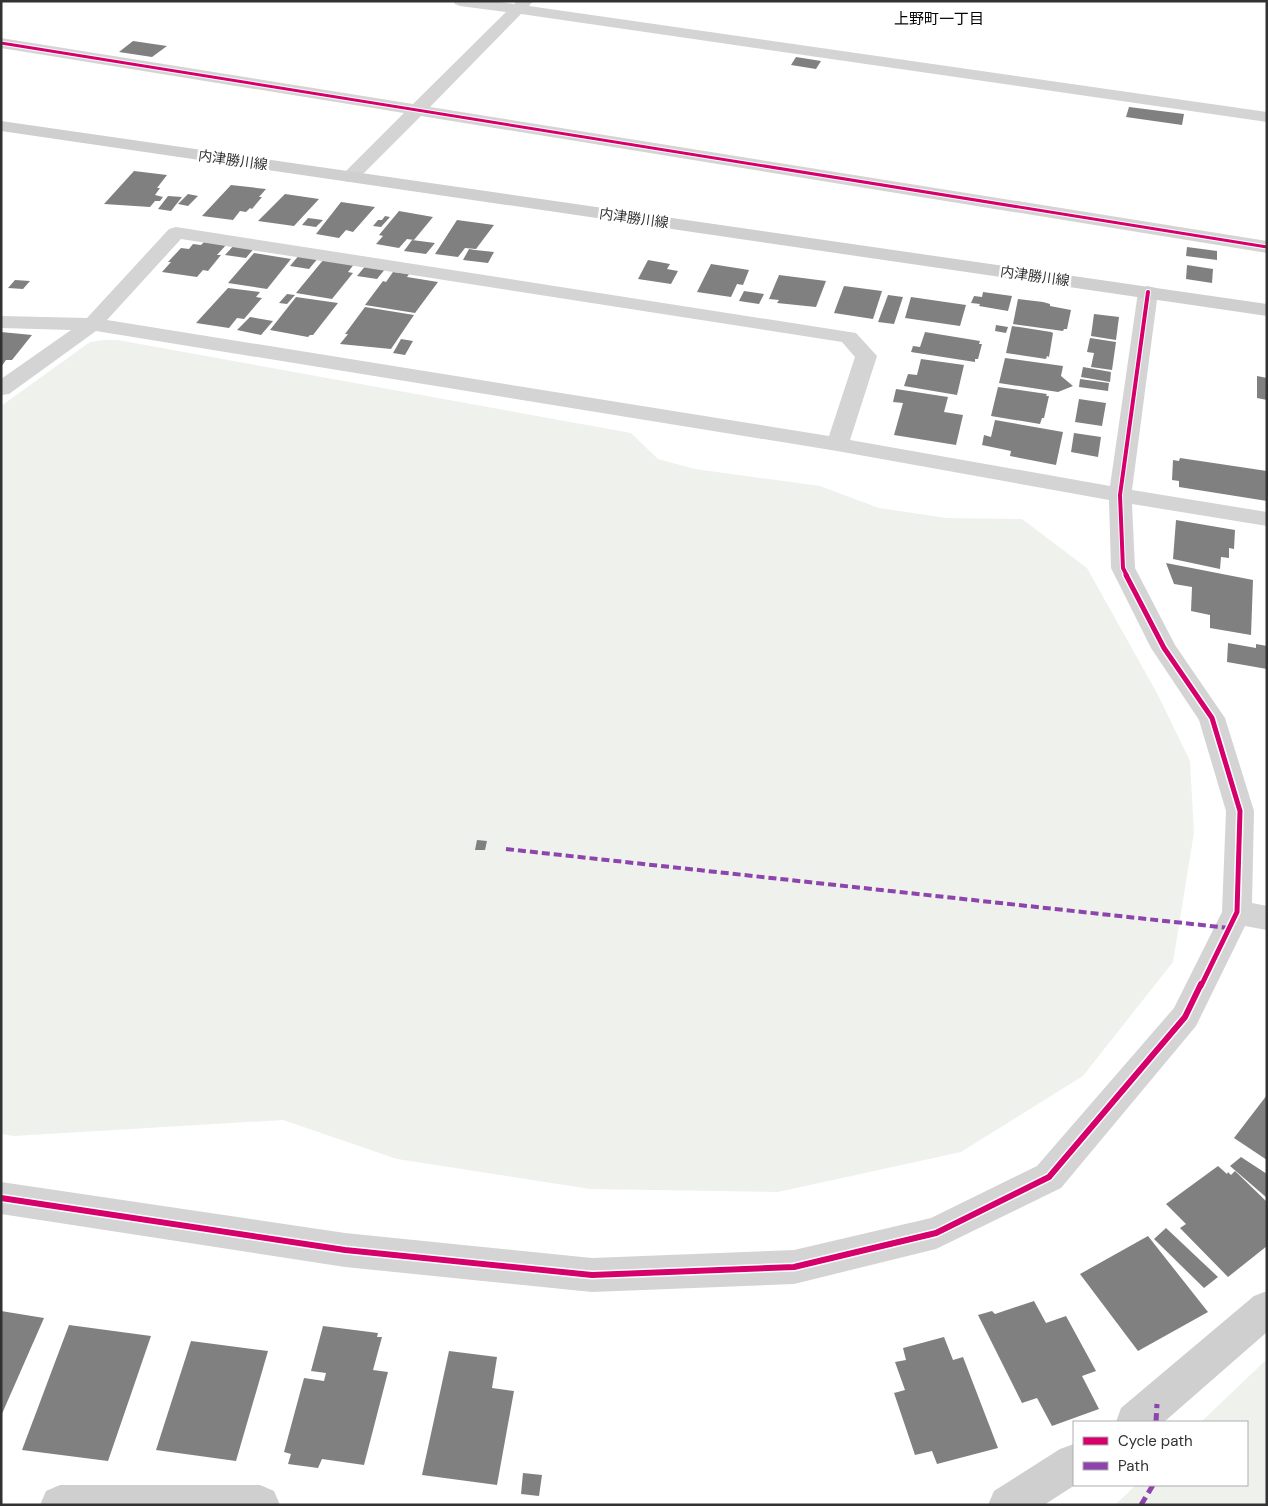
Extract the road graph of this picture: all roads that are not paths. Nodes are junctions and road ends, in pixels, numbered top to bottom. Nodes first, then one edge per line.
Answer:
1 (460, 1) edge
2 (522, 5) edge
3 (1, 43) edge
4 (417, 110) junction
5 (1267, 118) edge
6 (1, 126) edge
7 (350, 177) junction
8 (1267, 247) edge
9 (1148, 292) junction
10 (1267, 310) edge
11 (1, 322) edge
12 (92, 324) junction
13 (1, 390) edge
14 (836, 444) junction
15 (1120, 495) junction
16 (1267, 519) edge
17 (1252, 915) edge
18 (1, 1198) edge
19 (1267, 1308) edge
20 (1136, 1421) edge
21 (1073, 1464) edge
22 (60, 1505) edge
23 (260, 1505) edge
24 (1008, 1505) edge

1 - 2 street
2 - 4 street
2 - 5 street
3 - 4 street
4 - 7 street
4 - 8 street
6 - 7 main road, 内津勝川線
7 - 9 main road, 内津勝川線
9 - 10 main road, 内津勝川線
9 - 15 street
11 - 12 street
12 - 13 street
12 - 14 street
12 - 14 street
14 - 15 street
15 - 16 street
15 - 17 street
17 - 18 street
19 - 20 main road
21 - 24 main road
22 - 23 main road

